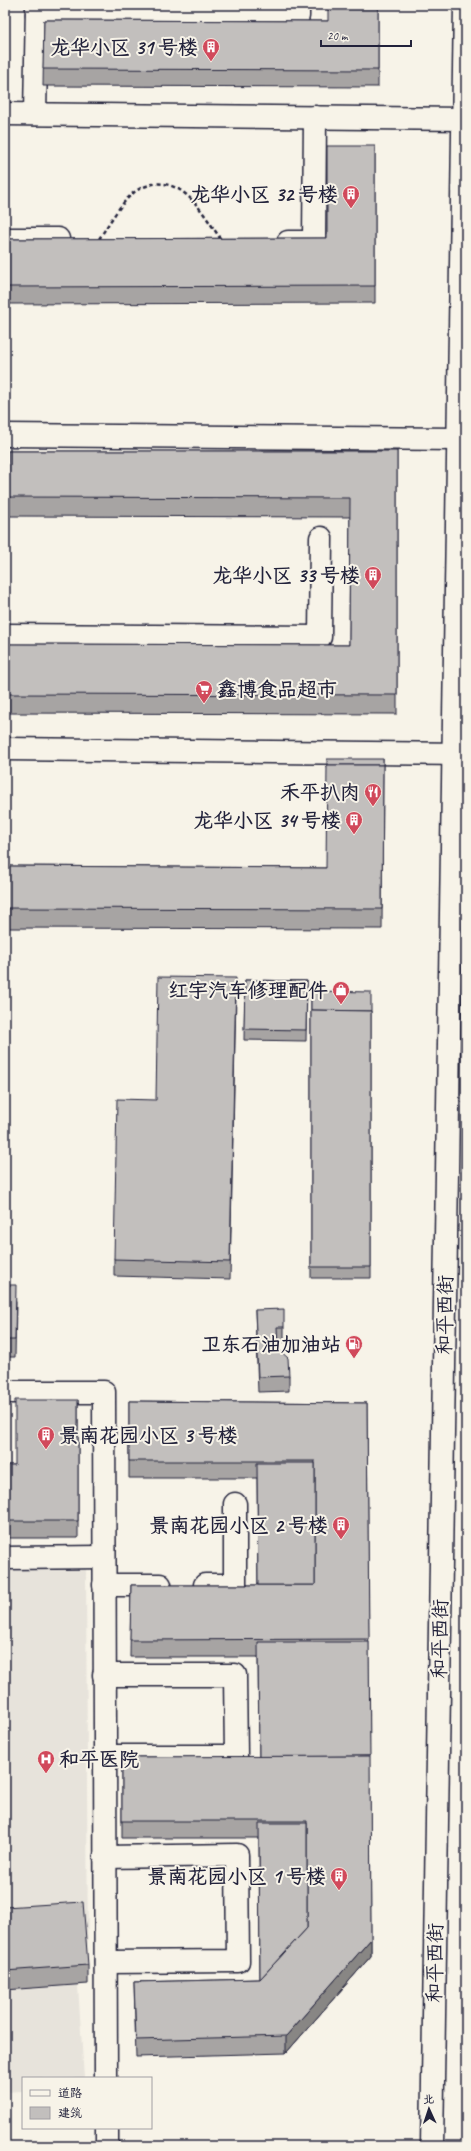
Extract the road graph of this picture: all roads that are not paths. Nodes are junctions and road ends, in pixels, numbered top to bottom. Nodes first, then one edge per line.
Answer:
1 (298, 5) edge
2 (465, 5) edge
3 (37, 9) edge
4 (5, 114) edge
5 (35, 114) junction
6 (315, 117) junction
7 (464, 119) junction
8 (5, 239) edge
9 (99, 239) edge
10 (268, 242) edge
11 (5, 435) edge
12 (459, 439) junction
13 (321, 538) dead end
14 (5, 635) edge
15 (5, 749) edge
16 (460, 754) edge
17 (5, 1392) edge
18 (235, 1504) dead end
19 (5, 1558) edge
20 (104, 1558) junction
21 (104, 1585) junction
22 (104, 1674) junction
23 (104, 1756) junction
24 (105, 1857) junction
25 (106, 1962) junction
26 (106, 2077) edge
27 (107, 2129) edge
28 (107, 2146) edge
29 (432, 2146) edge

1 - 3 street
2 - 7 street, 和平西街
3 - 5 street
4 - 5 street
5 - 6 street
6 - 7 street
6 - 10 street
7 - 12 street, 和平西街
8 - 9 street
11 - 12 street
12 - 16 street, 和平西街
13 - 14 street
15 - 16 street
16 - 29 street, 和平西街
17 - 20 street
18 - 21 street
19 - 20 street
20 - 21 street
21 - 22 street
22 - 23 street
22 - 23 street
23 - 24 street
24 - 25 street
24 - 25 street
25 - 26 street
27 - 28 street

